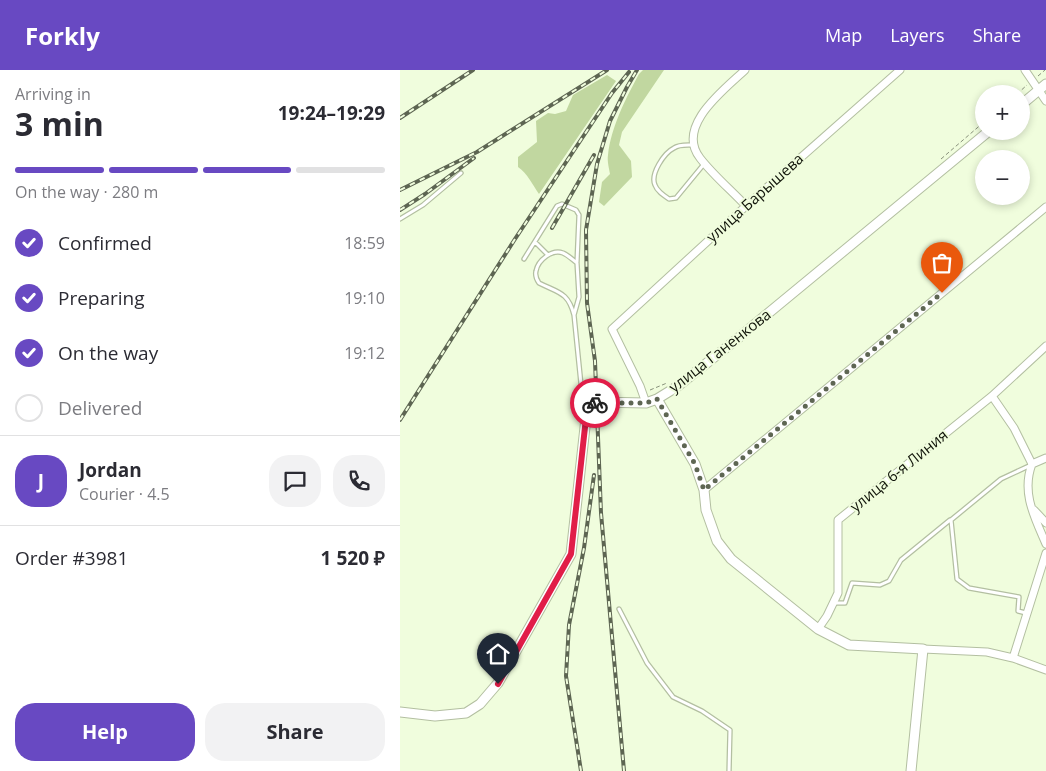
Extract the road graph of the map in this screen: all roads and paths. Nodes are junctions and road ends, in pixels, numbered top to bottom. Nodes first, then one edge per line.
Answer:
1 (745, 70) edge
2 (900, 70) edge
3 (1026, 70) edge
4 (1046, 84) edge
5 (1038, 90) junction
6 (1030, 97) edge
7 (1046, 101) edge
8 (978, 140) edge
9 (694, 145) junction
10 (705, 163) junction
11 (461, 174) dead end
12 (746, 206) junction
13 (1046, 207) edge
14 (400, 219) edge
15 (534, 242) junction
16 (548, 255) junction
17 (524, 259) dead end
18 (577, 262) junction
19 (574, 315) junction
20 (1046, 346) edge
21 (992, 396) junction
22 (657, 399) junction
23 (646, 403) junction
24 (587, 409) junction
25 (1046, 458) edge
26 (1032, 464) junction
27 (704, 490) junction
28 (1031, 506) junction
29 (951, 520) junction
30 (1046, 523) edge
31 (1046, 544) edge
32 (1046, 554) edge
33 (834, 603) junction
34 (619, 609) dead end
35 (1027, 613) junction
36 (818, 629) junction
37 (923, 649) junction
38 (1013, 658) junction
39 (1046, 670) edge
40 (400, 712) edge
41 (729, 771) edge
42 (911, 771) edge

1 - 9 street
2 - 12 street, улица Барышева
3 - 5 street
4 - 5 street
5 - 6 street
5 - 7 street
8 - 22 street, улица Ганенкова
9 - 10 street
9 - 10 lane
10 - 12 street
11 - 14 lane
12 - 23 street, улица Барышева
13 - 27 street
15 - 16 lane
15 - 17 lane
15 - 18 lane
16 - 18 lane
16 - 19 lane
18 - 19 lane
19 - 24 lane
20 - 21 street, улица 6-я Линия
21 - 26 street
21 - 33 street, улица 6-я Линия
22 - 23 street, улица Ганенкова
22 - 27 street
23 - 24 street, улица Ганенкова
24 - 40 street
25 - 26 street
26 - 28 street
26 - 29 lane
27 - 36 street
28 - 30 street
28 - 31 street
29 - 33 lane
29 - 35 lane
32 - 35 street
33 - 36 street, улица 6-я Линия
34 - 41 lane
35 - 38 street
36 - 37 street
37 - 38 street
37 - 42 street
38 - 39 street

